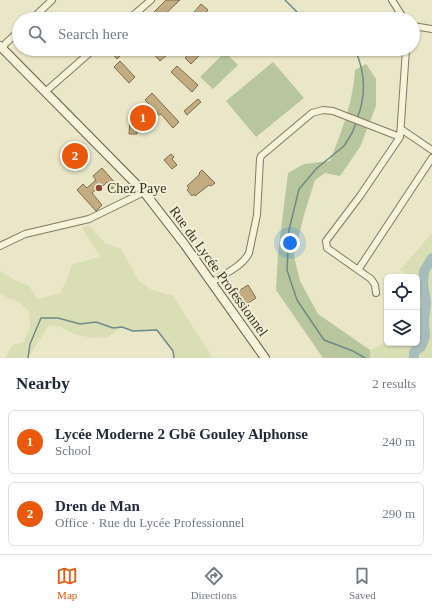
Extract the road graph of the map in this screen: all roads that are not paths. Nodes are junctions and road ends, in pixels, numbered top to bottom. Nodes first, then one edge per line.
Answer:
1 (52, 0) edge
2 (150, 0) edge
3 (392, 0) edge
4 (39, 12) edge
5 (137, 12) edge
6 (400, 12) edge
7 (420, 27) edge
8 (432, 29) edge
9 (12, 37) edge
10 (2, 46) edge
11 (86, 56) edge
12 (406, 56) edge
13 (45, 92) junction
14 (401, 129) junction
15 (400, 137) junction
16 (432, 150) edge
17 (432, 158) edge
18 (144, 192) junction
19 (0, 246) edge
20 (358, 270) junction
21 (212, 282) junction
22 (376, 293) dead end
23 (265, 358) edge

1 - 4 street
2 - 5 street
3 - 6 street
7 - 8 street
9 - 10 street
10 - 13 main road, Rue du Lycée Professionnel
11 - 13 street
12 - 14 street
13 - 18 main road, Rue du Lycée Professionnel
14 - 15 street
14 - 16 street
15 - 20 street
15 - 21 street
17 - 20 street
18 - 19 street
18 - 21 main road, Rue du Lycée Professionnel
20 - 22 street
21 - 23 main road, Rue du Lycée Professionnel

